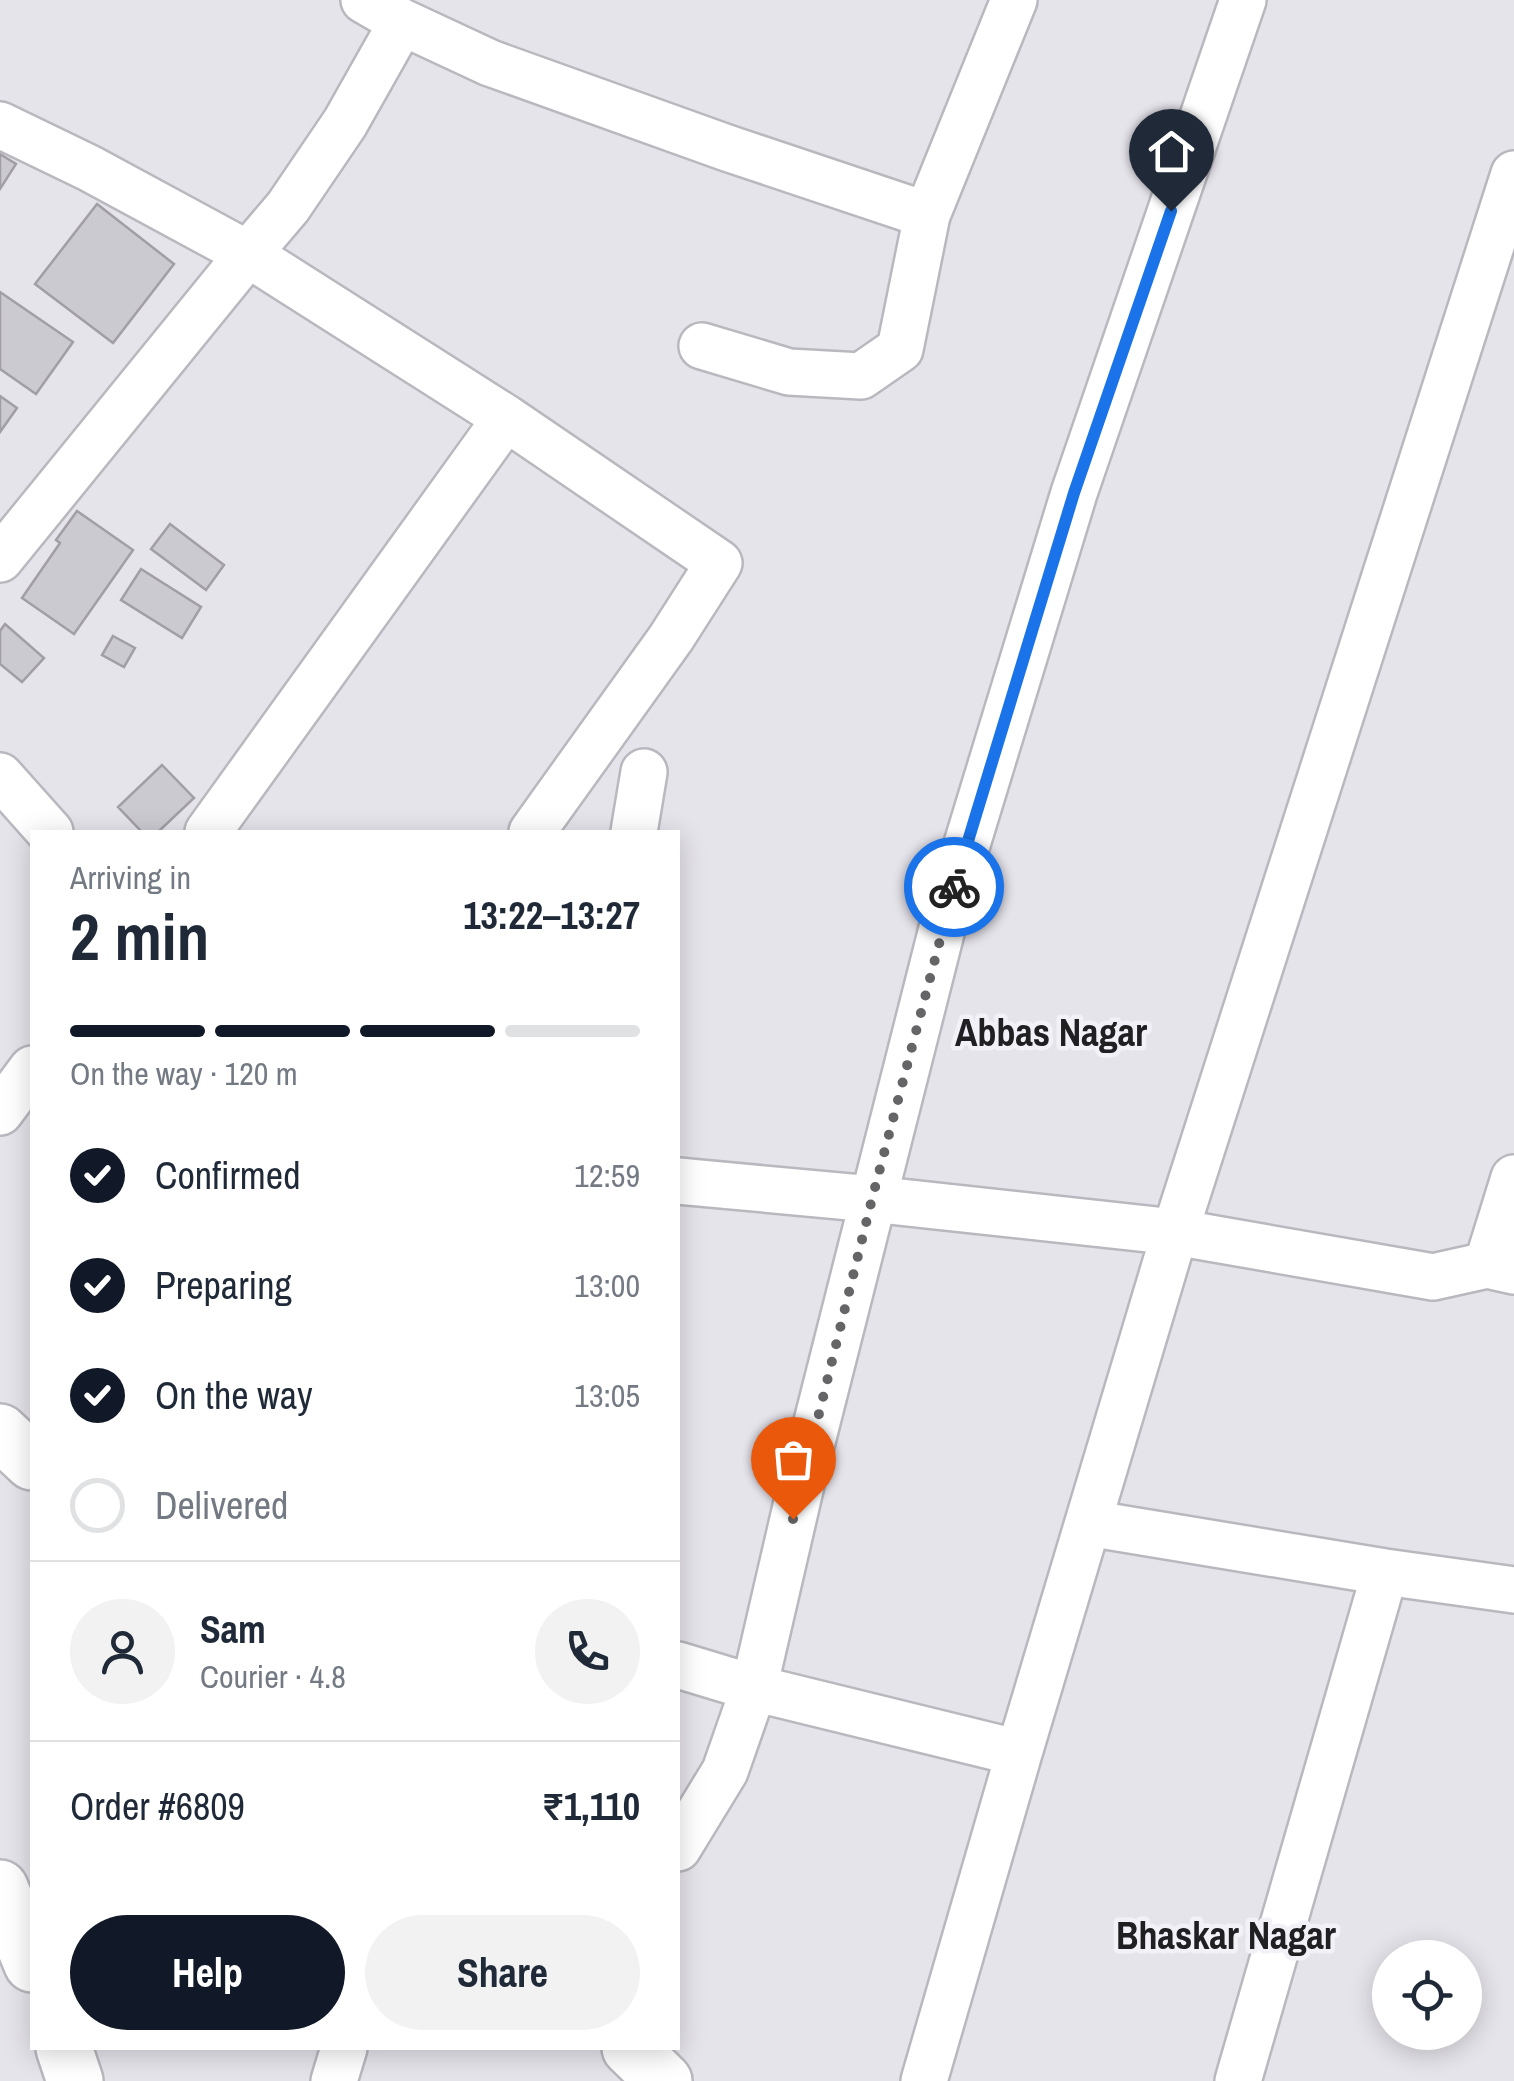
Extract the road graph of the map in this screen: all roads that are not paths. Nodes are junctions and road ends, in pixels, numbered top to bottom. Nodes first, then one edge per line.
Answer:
1 (1014, 0) edge
2 (1243, 0) edge
3 (383, 11) edge
4 (0, 125) edge
5 (1514, 174) edge
6 (926, 215) junction
7 (248, 254) junction
8 (702, 346) dead end
9 (506, 418) junction
10 (0, 558) edge
11 (644, 772) dead end
12 (0, 776) edge
13 (48, 830) edge
14 (209, 830) edge
15 (533, 830) edge
16 (634, 830) edge
17 (30, 1072) edge
18 (0, 1112) edge
19 (1514, 1178) edge
20 (680, 1181) edge
21 (872, 1199) junction
22 (1175, 1232) junction
23 (1500, 1268) edge
24 (0, 1432) edge
25 (30, 1460) edge
26 (1088, 1524) junction
27 (1384, 1572) junction
28 (1514, 1590) edge
29 (680, 1666) edge
30 (754, 1688) junction
31 (1019, 1753) junction
32 (680, 1845) edge
33 (0, 1888) edge
34 (30, 1959) edge
35 (65, 2050) edge
36 (343, 2050) edge
37 (632, 2050) edge
38 (74, 2081) edge
39 (334, 2081) edge
40 (664, 2081) edge
41 (924, 2081) edge
42 (1238, 2081) edge

1 - 6 street
2 - 21 street
3 - 6 street
3 - 7 street
4 - 7 street
5 - 22 street
6 - 8 street
7 - 9 street
7 - 10 street
9 - 14 street
9 - 15 street
11 - 16 street
12 - 13 street
17 - 18 street
19 - 23 street
20 - 21 street
21 - 22 street
21 - 30 street
22 - 23 street
22 - 26 street
24 - 25 street
26 - 27 street
26 - 31 street
27 - 28 street
27 - 42 street
29 - 30 street
30 - 31 street
30 - 32 street
31 - 41 street
33 - 34 street
35 - 38 street
36 - 39 street
37 - 40 street

